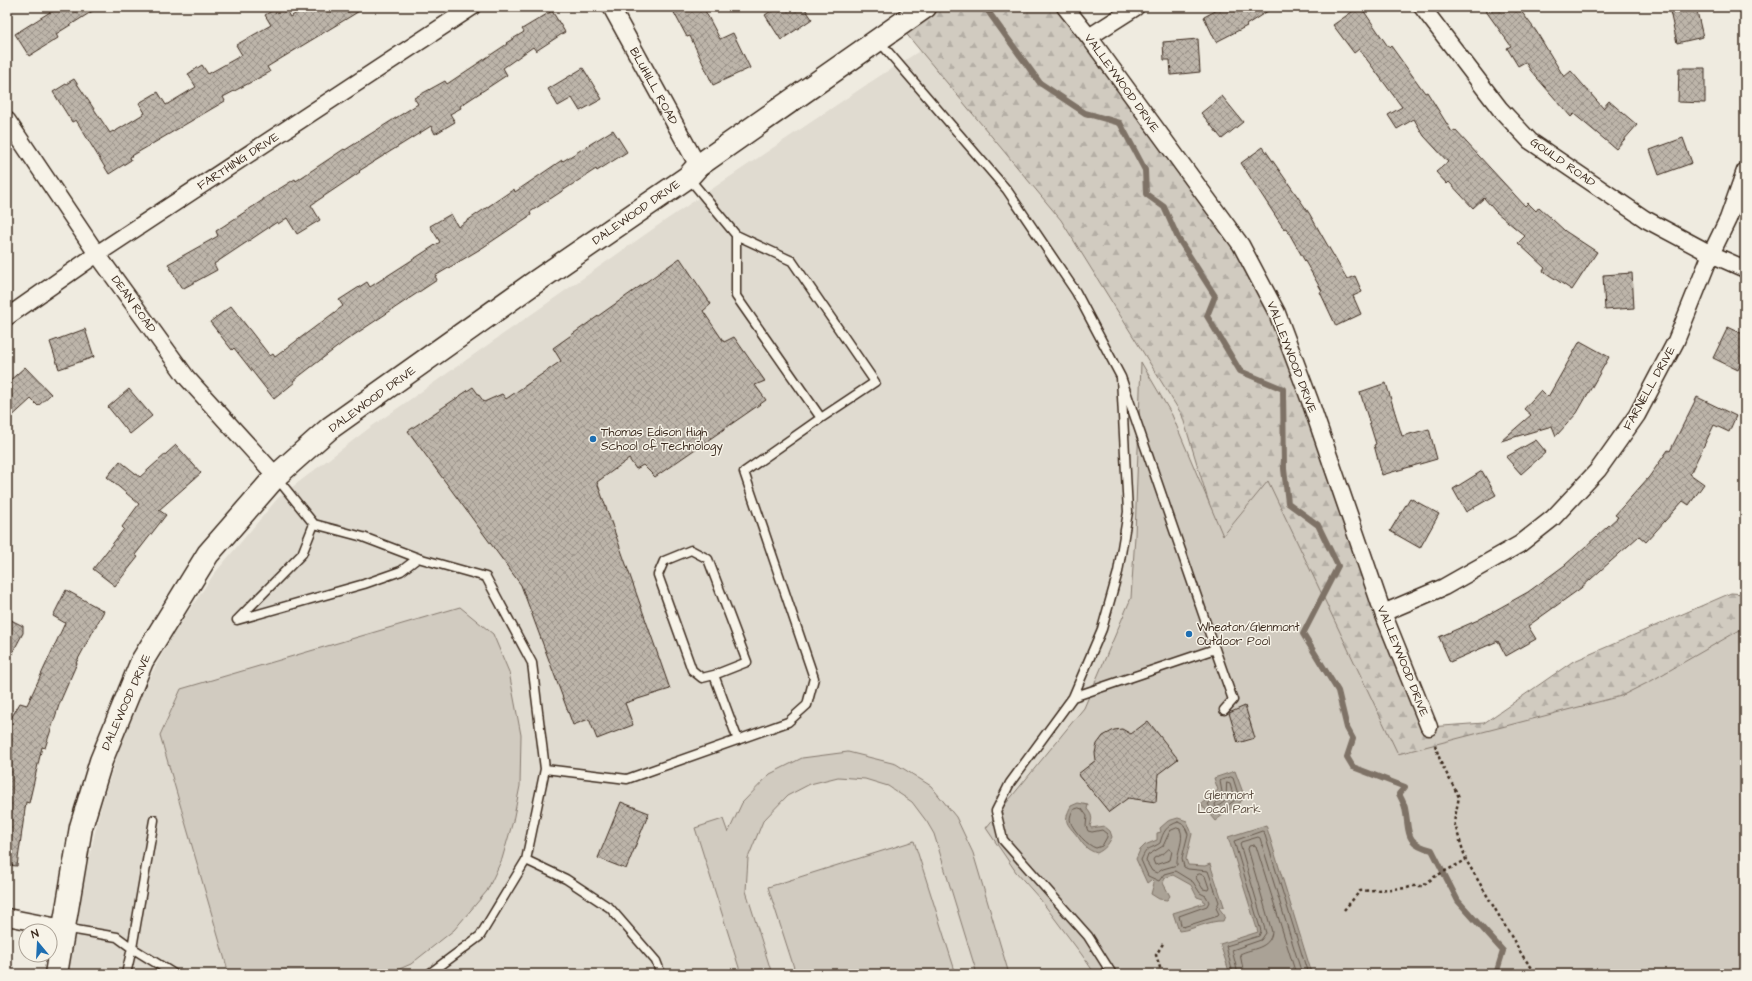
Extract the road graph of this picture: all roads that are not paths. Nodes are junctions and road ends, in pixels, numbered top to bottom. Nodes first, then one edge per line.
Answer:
1 (472, 7) edge
2 (611, 7) edge
3 (926, 7) edge
4 (1065, 7) edge
5 (1136, 7) edge
6 (1422, 7) edge
7 (1089, 37) junction
8 (878, 40) junction
9 (7, 120) edge
10 (693, 171) junction
11 (1745, 171) edge
12 (736, 235) junction
13 (97, 254) junction
14 (1711, 254) junction
15 (1745, 269) edge
16 (7, 317) edge
17 (1121, 377) junction
18 (821, 418) junction
19 (276, 476) junction
20 (314, 524) junction
21 (418, 558) junction
22 (1383, 613) junction
23 (1215, 649) junction
24 (714, 675) junction
25 (1073, 698) junction
26 (1224, 710) dead end
27 (1429, 727) road end
28 (738, 740) junction
29 (545, 770) junction
30 (154, 820) dead end
31 (526, 860) junction
32 (7, 917) edge
33 (63, 928) junction
34 (132, 948) junction
35 (56, 974) edge
36 (126, 974) edge
37 (174, 974) edge
38 (430, 974) edge
39 (661, 974) edge
40 (1112, 974) edge

1 - 13 street, FARTHING DRIVE
2 - 10 street, BLUHILL ROAD
3 - 8 street, DALEWOOD DRIVE
4 - 7 street, VALLEYWOOD DRIVE
5 - 7 street
6 - 14 street, GOULD ROAD
7 - 22 street, VALLEYWOOD DRIVE
8 - 10 street, DALEWOOD DRIVE
8 - 17 lane
9 - 13 street, DEAN ROAD
10 - 12 lane
10 - 19 street, DALEWOOD DRIVE
11 - 14 street, FARNELL DRIVE
12 - 18 lane
12 - 18 lane
13 - 16 street, FARTHING DRIVE
13 - 19 street, DEAN ROAD
14 - 15 street, GOULD ROAD
14 - 22 street, FARNELL DRIVE
17 - 23 lane
17 - 25 lane
18 - 28 lane
19 - 20 lane
19 - 33 street, DALEWOOD DRIVE
20 - 21 lane
20 - 21 lane
21 - 29 lane
22 - 27 street, VALLEYWOOD DRIVE
23 - 25 lane
23 - 26 lane
24 - 24 lane
24 - 28 lane
25 - 40 lane
28 - 29 lane
29 - 31 lane
30 - 34 lane
31 - 38 lane
31 - 39 lane
32 - 33 street
33 - 34 lane
33 - 35 street, DALEWOOD DRIVE
34 - 36 lane
34 - 37 lane

